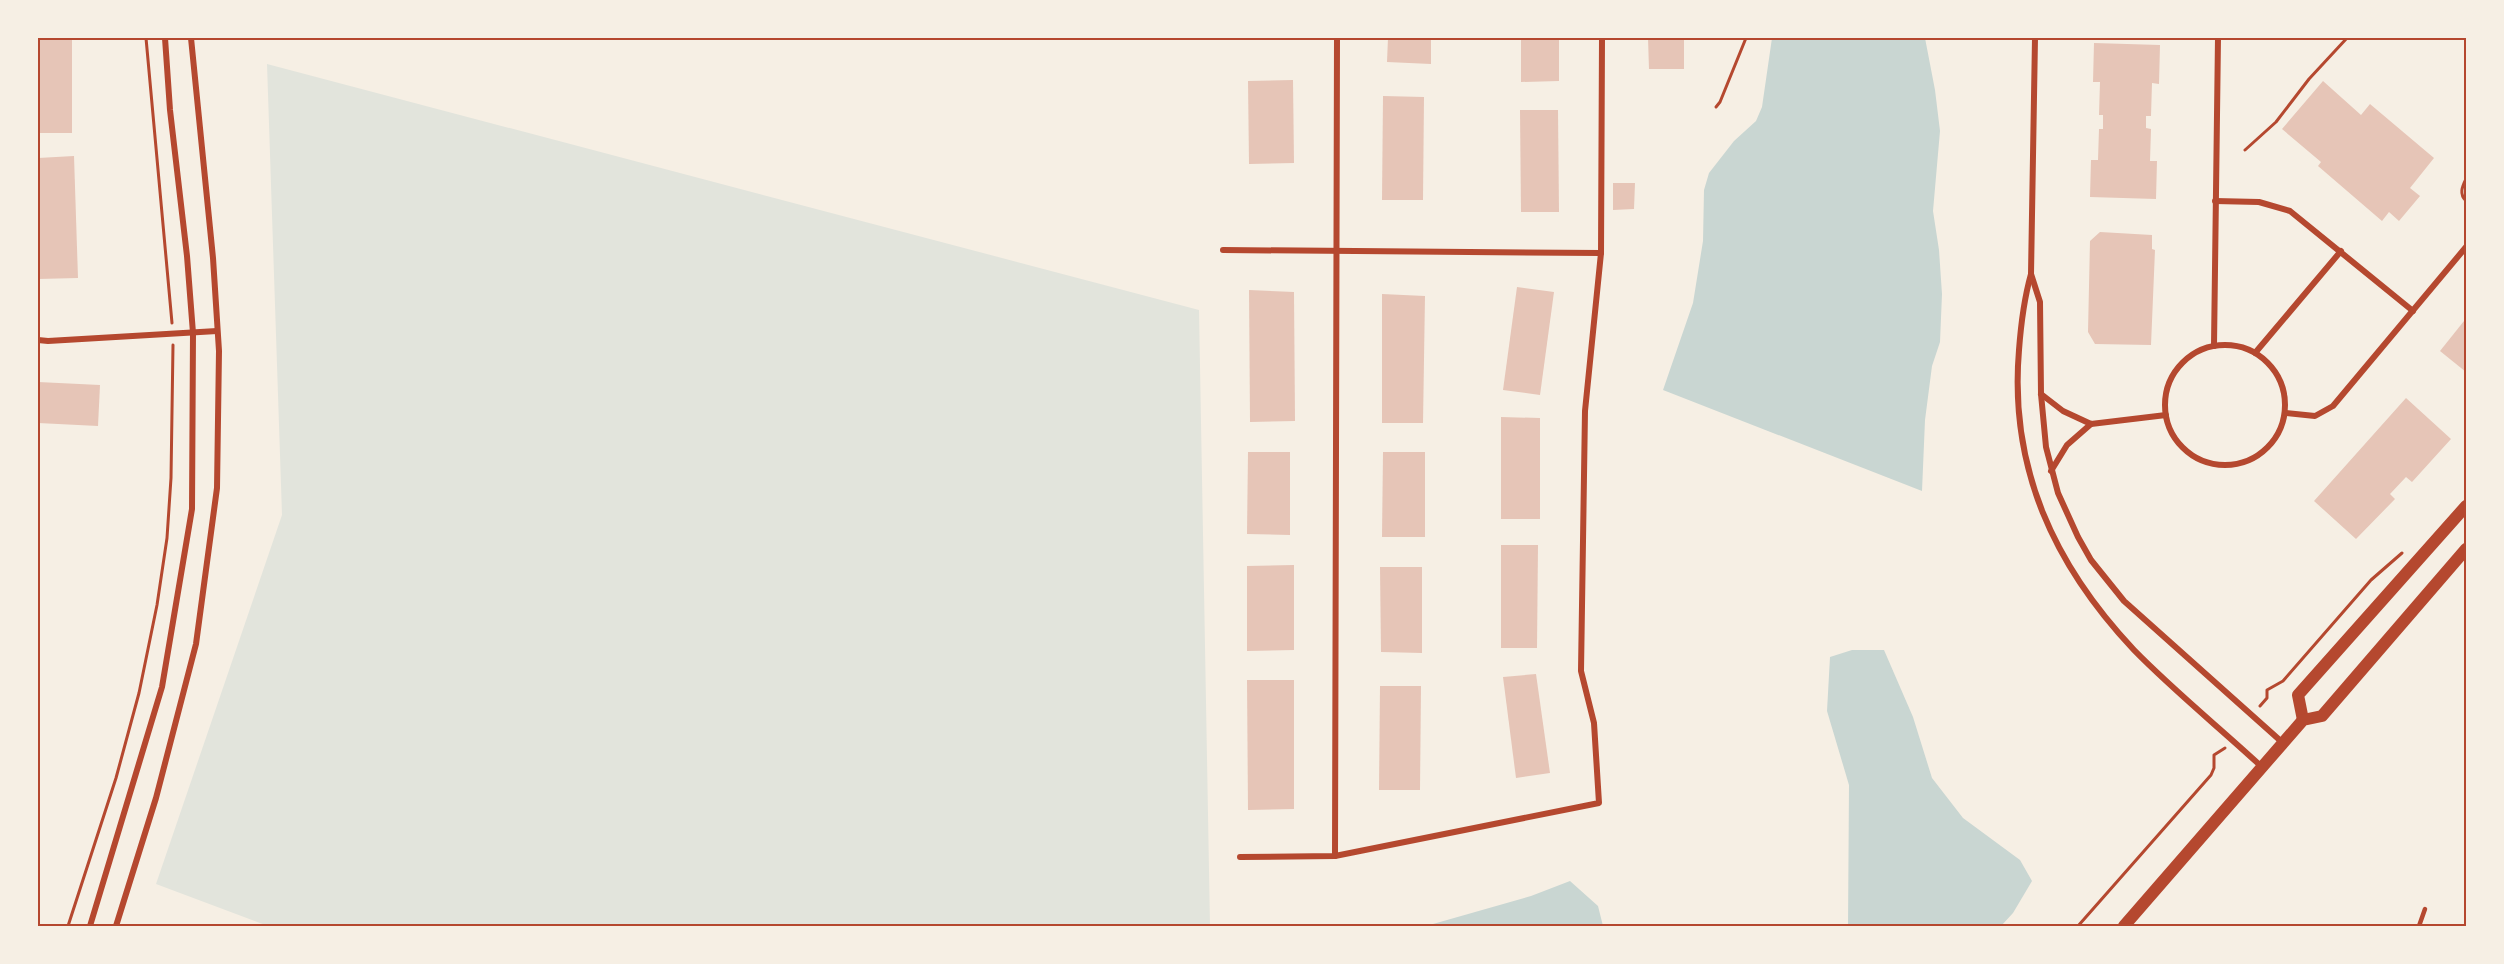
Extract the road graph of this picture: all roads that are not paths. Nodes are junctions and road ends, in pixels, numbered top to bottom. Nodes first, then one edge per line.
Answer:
1 (165, 38) edge
2 (191, 38) edge
3 (1337, 38) edge
4 (1602, 38) edge
5 (2035, 38) edge
6 (2218, 38) edge
7 (2215, 201) junction
8 (2466, 248) edge
9 (1223, 250) dead end
10 (1337, 250) junction
11 (2341, 251) junction
12 (1601, 253) junction
13 (2031, 274) junction
14 (2413, 311) junction
15 (217, 331) junction
16 (193, 333) junction
17 (38, 340) edge
18 (2214, 346) junction
19 (2256, 353) junction
20 (2041, 394) junction
21 (2285, 413) junction
22 (2166, 415) junction
23 (2091, 424) junction
24 (2051, 471) junction
25 (2466, 506) edge
26 (2466, 549) edge
27 (2303, 720) junction
28 (2283, 743) junction
29 (2262, 767) junction
30 (1335, 856) junction
31 (1240, 857) dead end
32 (2425, 909) dead end
33 (90, 927) edge
34 (116, 927) edge
35 (2124, 927) edge
36 (2419, 927) edge

1 - 16 street
2 - 15 street
3 - 10 street
4 - 12 street
5 - 13 street
6 - 7 street
7 - 11 street
7 - 18 street
8 - 14 street
9 - 10 street
10 - 12 street
10 - 30 street
11 - 14 street
11 - 19 street
12 - 30 street
13 - 20 street
13 - 29 street
14 - 21 street
15 - 16 street
15 - 34 street
16 - 17 street
16 - 33 street
18 - 19 street
18 - 22 street
19 - 21 street
20 - 23 street
20 - 24 street
21 - 22 street
22 - 23 street
23 - 24 street
24 - 28 street
25 - 27 main road
26 - 27 main road
27 - 28 main road
28 - 29 main road
29 - 35 main road
30 - 31 street
32 - 36 lane

